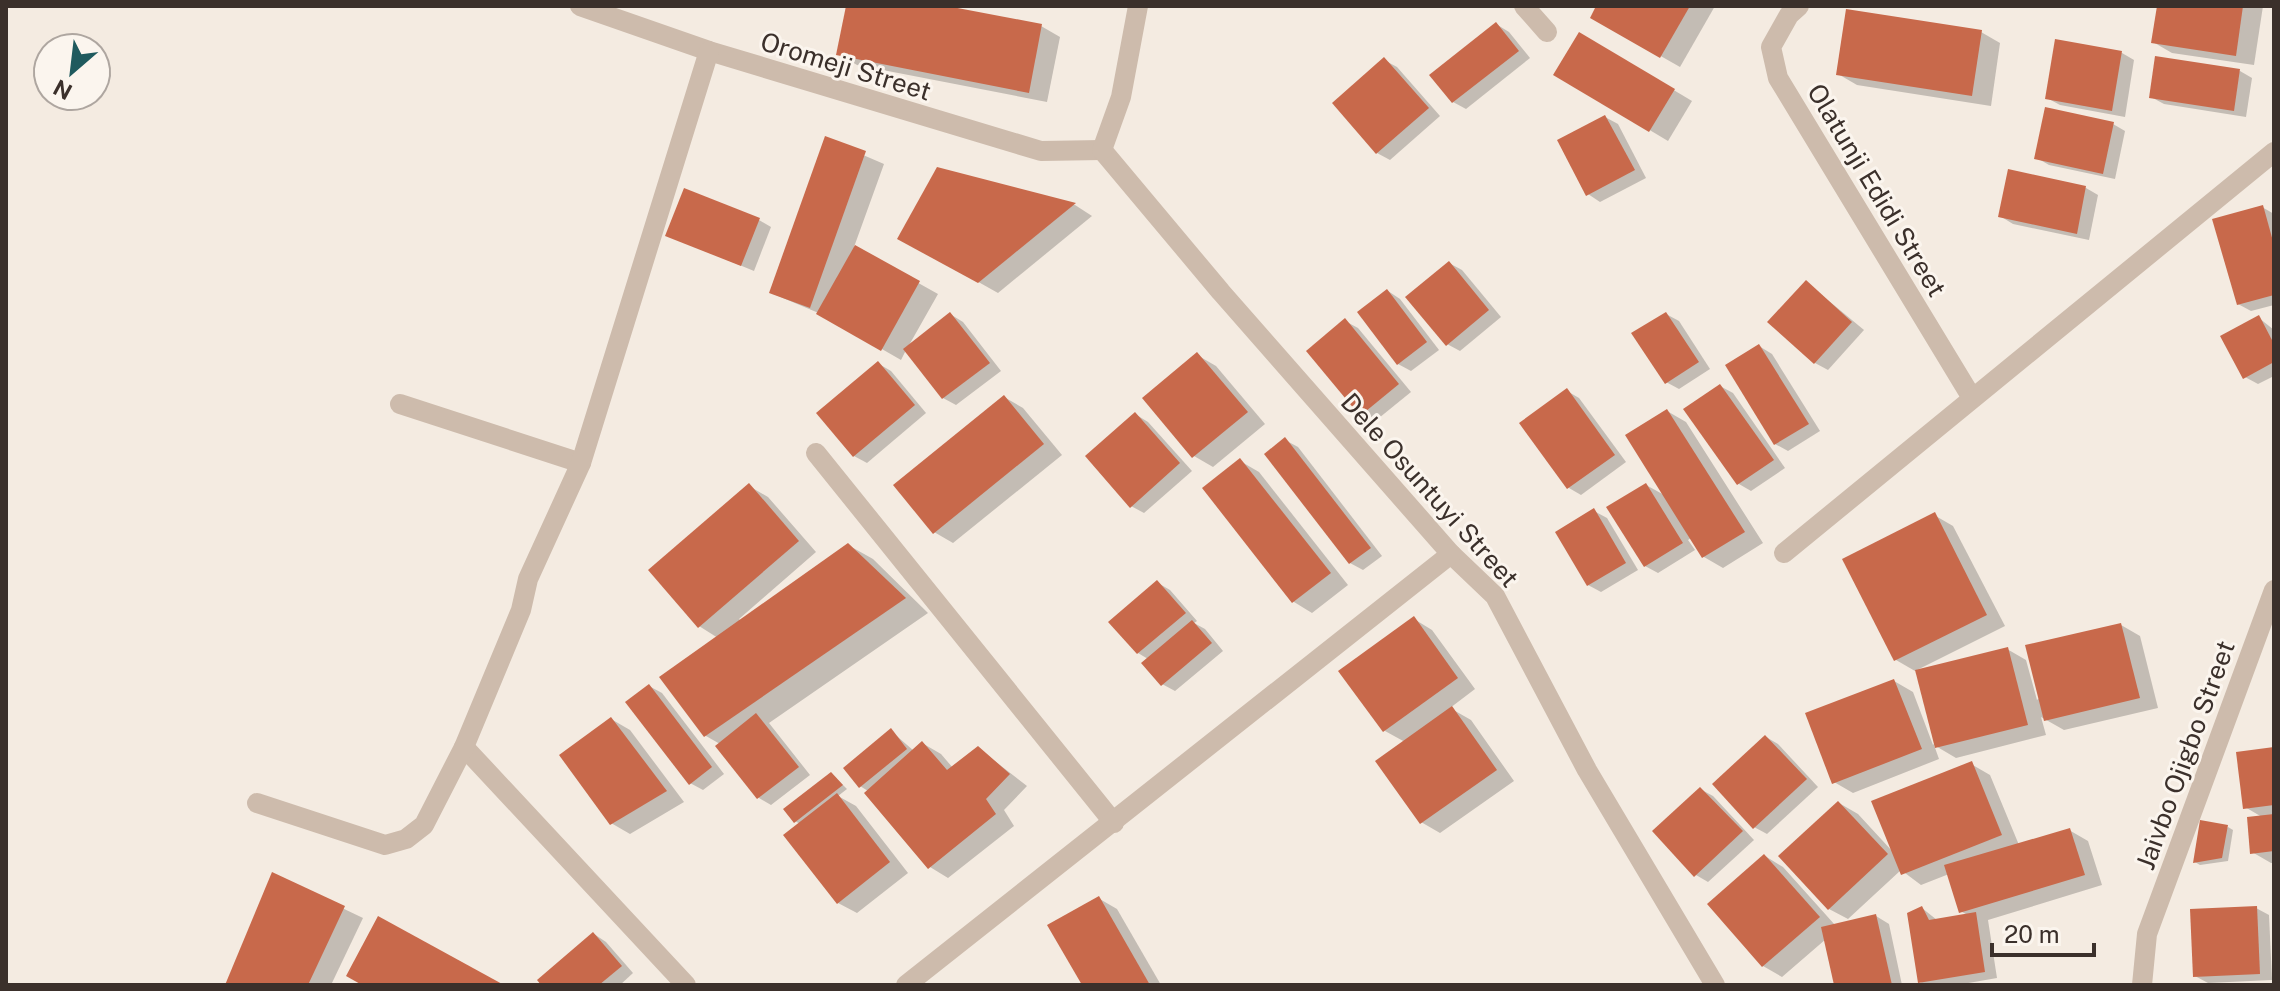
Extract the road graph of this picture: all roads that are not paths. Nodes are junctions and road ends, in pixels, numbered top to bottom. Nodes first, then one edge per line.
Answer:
1 (580, 6) edge
2 (1138, 6) edge
3 (1524, 6) edge
4 (1799, 6) edge
5 (1547, 32) dead end
6 (709, 51) junction
7 (1102, 150) junction
8 (2274, 152) edge
9 (1972, 398) junction
10 (400, 404) dead end
11 (816, 453) dead end
12 (581, 463) junction
13 (1784, 553) dead end
14 (1451, 554) junction
15 (2274, 590) edge
16 (464, 747) junction
17 (257, 803) dead end
18 (1114, 823) junction
19 (686, 985) edge
20 (906, 985) edge
21 (1715, 985) edge
22 (2142, 985) edge

1 - 6 street, Oromeji Street
2 - 7 street
3 - 5 street
4 - 9 street, Olatunji Edidi Street
6 - 7 street, Oromeji Street
6 - 12 street
7 - 14 street, Dele Osuntuyi Street
8 - 9 street
9 - 13 street
10 - 12 street
11 - 18 street
12 - 16 street
14 - 18 street
14 - 21 street, Dele Osuntuyi Street
15 - 22 street, Jaivbo Ojigbo Street
16 - 17 street
16 - 19 street
18 - 20 street

